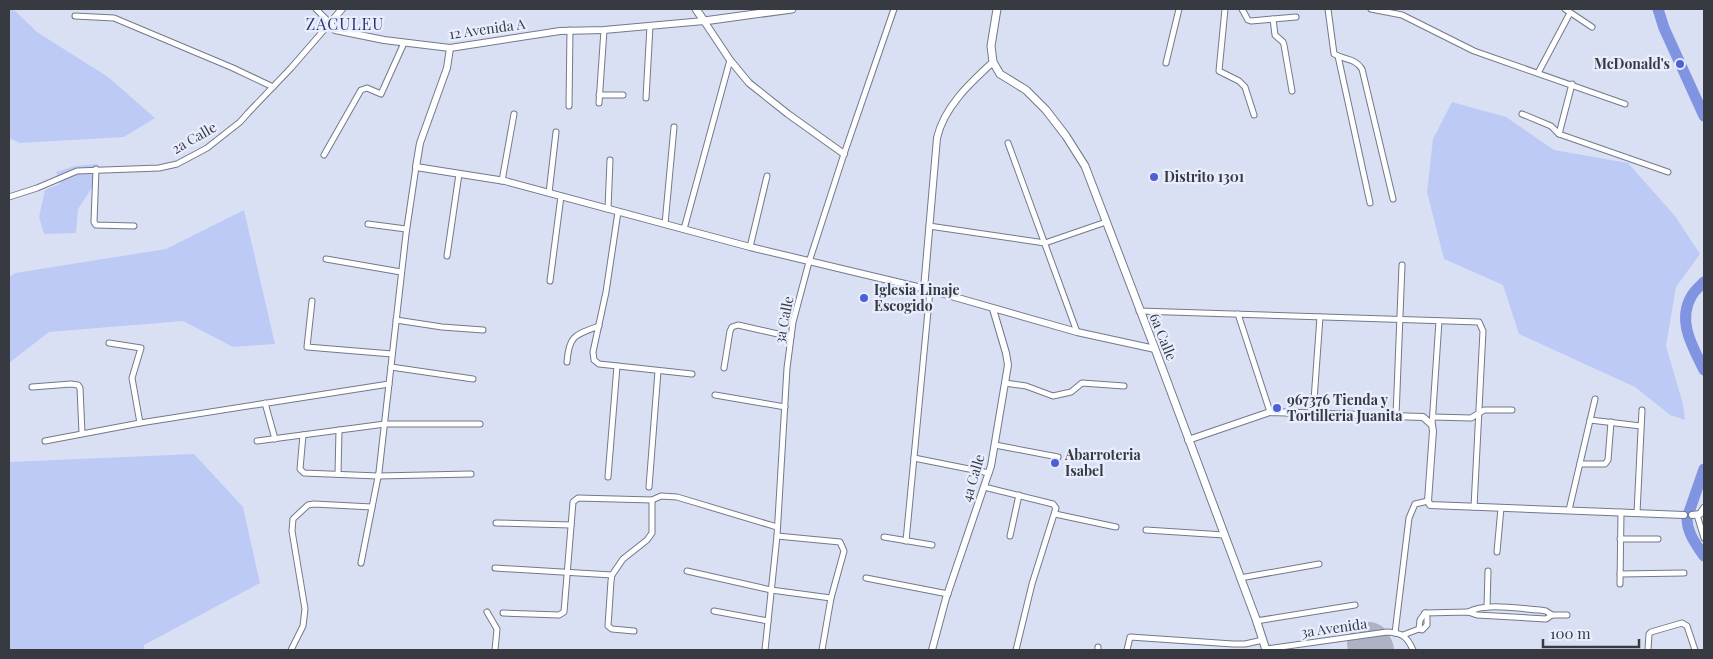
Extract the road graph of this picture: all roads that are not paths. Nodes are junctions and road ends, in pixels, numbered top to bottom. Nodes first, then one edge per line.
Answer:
1 (316, 9) edge
2 (342, 9) edge
3 (696, 9) edge
4 (792, 9) edge
5 (894, 9) edge
6 (996, 9) edge
7 (1179, 9) edge
8 (1225, 9) edge
9 (1242, 9) edge
10 (1328, 9) edge
11 (1370, 9) edge
12 (1564, 9) edge
13 (1570, 13) junction
14 (75, 16) dead end
15 (1296, 17) dead end
16 (1273, 19) junction
17 (704, 21) junction
18 (330, 23) junction
19 (650, 26) junction
20 (1592, 27) dead end
21 (570, 30) junction
22 (604, 30) junction
23 (404, 43) junction
24 (450, 48) junction
25 (1338, 56) junction
26 (730, 60) junction
27 (993, 62) junction
28 (1166, 63) dead end
29 (1538, 73) junction
30 (1572, 84) junction
31 (273, 87) junction
32 (1292, 91) dead end
33 (600, 95) junction
34 (623, 95) dead end
35 (646, 98) dead end
36 (599, 103) dead end
37 (1625, 104) dead end
38 (569, 106) dead end
39 (514, 114) dead end
40 (1522, 114) dead end
41 (1254, 115) dead end
42 (674, 128) dead end
43 (556, 132) dead end
44 (1559, 134) junction
45 (1008, 143) dead end
46 (844, 154) junction
47 (324, 155) dead end
48 (610, 160) dead end
49 (416, 167) junction
50 (96, 169) junction
51 (1668, 172) dead end
52 (459, 174) junction
53 (767, 176) dead end
54 (502, 181) junction
55 (549, 193) junction
56 (561, 196) junction
57 (9, 197) edge
58 (1393, 199) dead end
59 (1370, 204) dead end
60 (608, 209) junction
61 (618, 212) junction
62 (1106, 222) junction
63 (368, 224) dead end
64 (664, 224) junction
65 (134, 226) dead end
66 (929, 226) junction
67 (406, 229) junction
68 (684, 229) junction
69 (1045, 243) junction
70 (750, 247) junction
71 (447, 256) dead end
72 (326, 260) dead end
73 (809, 262) junction
74 (1402, 265) dead end
75 (402, 272) junction
76 (550, 281) dead end
77 (927, 290) junction
78 (312, 302) dead end
79 (993, 309) junction
80 (1139, 311) junction
81 (1238, 314) junction
82 (1320, 317) junction
83 (1401, 319) junction
84 (396, 320) junction
85 (1439, 320) junction
86 (598, 326) junction
87 (483, 330) dead end
88 (1077, 332) junction
89 (792, 337) junction
90 (109, 343) dead end
91 (1155, 349) junction
92 (392, 354) junction
93 (567, 362) dead end
94 (391, 366) junction
95 (617, 366) junction
96 (724, 368) dead end
97 (658, 371) junction
98 (692, 374) dead end
99 (473, 379) dead end
100 (1005, 383) junction
101 (389, 384) junction
102 (1124, 386) dead end
103 (32, 387) dead end
104 (715, 395) dead end
105 (1595, 399) dead end
106 (265, 404) junction
107 (785, 407) junction
108 (1512, 410) dead end
109 (1642, 410) dead end
110 (1270, 412) junction
111 (1479, 413) junction
112 (1313, 414) junction
113 (1396, 416) junction
114 (1433, 417) junction
115 (1590, 420) junction
116 (1611, 422) junction
117 (140, 423) junction
118 (385, 424) junction
119 (480, 424) dead end
120 (1432, 425) junction
121 (1641, 426) junction
122 (340, 430) junction
123 (82, 433) junction
124 (303, 435) junction
125 (275, 439) junction
126 (1188, 440) junction
127 (45, 441) dead end
128 (257, 441) dead end
129 (995, 445) junction
130 (1058, 457) dead end
131 (914, 458) junction
132 (1580, 464) junction
133 (989, 473) junction
134 (338, 474) junction
135 (471, 474) dead end
136 (378, 476) junction
137 (608, 477) dead end
138 (649, 487) dead end
139 (984, 487) junction
140 (1019, 495) junction
141 (652, 500) junction
142 (1428, 501) junction
143 (372, 507) junction
144 (1474, 508) junction
145 (1501, 508) junction
146 (1704, 508) edge
147 (1569, 510) junction
148 (1621, 512) junction
149 (1637, 513) junction
150 (1055, 514) junction
151 (1684, 514) joint
152 (1695, 515) junction
153 (496, 523) dead end
154 (571, 525) junction
155 (777, 527) junction
156 (1116, 527) dead end
157 (1146, 530) dead end
158 (1224, 535) junction
159 (777, 536) junction
160 (1010, 536) dead end
161 (884, 537) dead end
162 (1704, 538) edge
163 (1620, 539) junction
164 (1658, 539) dead end
165 (906, 540) junction
166 (932, 545) dead end
167 (1497, 552) dead end
168 (361, 563) dead end
169 (1319, 564) dead end
170 (495, 568) dead end
171 (1488, 570) dead end
172 (686, 571) dead end
173 (568, 572) junction
174 (1684, 573) dead end
175 (1620, 574) junction
176 (612, 575) junction
177 (866, 578) dead end
178 (1240, 578) junction
179 (1620, 584) dead end
180 (771, 590) junction
181 (948, 594) junction
182 (831, 598) junction
183 (1355, 605) dead end
184 (1487, 607) junction
185 (714, 611) dead end
186 (487, 612) dead end
187 (504, 612) dead end
188 (1468, 612) junction
189 (1552, 615) junction
190 (1567, 615) dead end
191 (768, 621) junction
192 (1256, 621) junction
193 (634, 631) dead end
194 (1395, 632) junction
195 (1404, 636) junction
196 (1263, 640) junction
197 (1203, 643) junction
198 (1216, 644) junction
199 (1266, 649) edge
200 (290, 650) edge
201 (495, 650) edge
202 (765, 650) edge
203 (822, 650) edge
204 (932, 650) edge
205 (1016, 650) edge
206 (1127, 650) edge
207 (1203, 650) edge
208 (1216, 650) edge
209 (1413, 650) edge
210 (1648, 650) edge
211 (1695, 650) edge

1 - 18 street, 12 Avenida A
2 - 18 street, 2a Calle
3 - 17 main road
4 - 17 main road, 12 Avenida A
5 - 46 street, 3a Calle
6 - 27 main road
7 - 28 street
8 - 41 street
9 - 16 street
10 - 25 street
11 - 29 street
12 - 13 street
13 - 20 street
13 - 29 street
14 - 31 street
15 - 16 street
16 - 32 street
17 - 19 street, 12 Avenida A
17 - 26 street
18 - 23 street, 12 Avenida A
18 - 31 street, 2a Calle
19 - 22 street, 12 Avenida A
19 - 35 street
21 - 22 street, 12 Avenida A
21 - 24 street, 12 Avenida A
21 - 38 street
22 - 33 street
23 - 24 street, 12 Avenida A
23 - 47 street
24 - 49 street
25 - 58 street
25 - 59 street
26 - 46 street
26 - 68 street
27 - 62 main road, 6a Calle
27 - 66 street
29 - 30 street
30 - 37 street
30 - 44 street
31 - 50 street, 2a Calle
33 - 34 street
33 - 36 street
39 - 54 street
40 - 44 street
42 - 64 street
43 - 55 street
44 - 51 street
45 - 69 street
46 - 73 street, 3a Calle
48 - 60 street
49 - 52 street
49 - 67 street
50 - 57 street, 2a Calle
50 - 65 street
52 - 54 street
52 - 71 street
53 - 70 street
54 - 55 street
55 - 56 street
56 - 60 street
56 - 76 street
60 - 61 street
61 - 64 street
61 - 86 street
62 - 69 street
62 - 80 main road, 6a Calle
63 - 67 street
64 - 68 street
66 - 69 street
66 - 77 street
67 - 75 street
68 - 70 street
69 - 88 street
70 - 73 street
72 - 75 street
73 - 77 street
73 - 89 street, 3a Calle
74 - 83 street
75 - 84 street
77 - 79 street
77 - 131 street
78 - 92 street
79 - 88 street
79 - 100 street, 4a Calle
80 - 81 street
80 - 91 main road, 6a Calle
81 - 82 street
81 - 110 street
82 - 83 street
82 - 112 street
83 - 85 street
83 - 113 street
84 - 87 street
84 - 92 street
85 - 111 street
85 - 114 street
86 - 93 street
86 - 95 street
88 - 91 street
89 - 96 street
89 - 107 street, 3a Calle
90 - 117 street
91 - 126 main road, 6a Calle
92 - 94 street
94 - 99 street
94 - 101 street
95 - 97 street
95 - 137 street
97 - 98 street
97 - 138 street
100 - 102 street
100 - 129 street, 4a Calle
101 - 106 street
101 - 118 street
103 - 123 street
104 - 107 street
105 - 115 street
106 - 117 street
106 - 125 street
107 - 155 street, 3a Calle
108 - 111 street
109 - 121 street
110 - 112 street
110 - 126 street
111 - 114 street
111 - 144 street
112 - 113 street
113 - 120 street
114 - 120 street
115 - 116 street
115 - 132 street
116 - 121 street
116 - 132 street
117 - 123 street
118 - 119 street
118 - 122 street
118 - 136 street
120 - 142 street
121 - 149 street
122 - 124 street
122 - 134 street
123 - 127 street
124 - 125 street
124 - 134 street
125 - 128 street
126 - 158 main road, 6a Calle
129 - 130 street
129 - 133 street, 4a Calle
131 - 133 street
131 - 165 street
132 - 147 street
133 - 139 street, 4a Calle
134 - 136 street
135 - 136 street
136 - 143 street
139 - 140 street
139 - 181 street, 4a Calle
140 - 150 street
140 - 160 street
141 - 154 street
141 - 155 street
141 - 176 street
142 - 144 street
142 - 194 street
143 - 168 street
143 - 200 street
144 - 145 street
145 - 147 street
145 - 167 street
146 - 152 street
147 - 148 street
148 - 149 street
148 - 163 street
149 - 151 street
150 - 156 street
150 - 205 street
151 - 152 street
152 - 162 street
153 - 154 street
154 - 173 street
155 - 159 street, 3a Calle
157 - 158 street
158 - 178 main road, 6a Calle
159 - 180 street, 3a Calle
159 - 182 street
161 - 165 street
163 - 164 street
163 - 175 street
165 - 166 street
169 - 178 street
170 - 173 street
171 - 184 street
172 - 180 street
173 - 176 street
173 - 187 street
174 - 175 street
175 - 179 street
176 - 193 street
177 - 181 street
178 - 192 main road, 6a Calle
180 - 182 street
180 - 191 street, 3a Calle
181 - 204 street, 4a Calle
182 - 203 street
183 - 192 street
184 - 188 street
184 - 189 street
185 - 191 street
186 - 201 street
188 - 189 street
188 - 195 street
189 - 190 street
191 - 202 street, 3a Calle
192 - 196 main road, 6a Calle
194 - 195 street, 3a Avenida
194 - 199 street, 3a Avenida
195 - 209 street
196 - 198 street
196 - 199 main road, 6a Calle
197 - 198 street
197 - 206 street
197 - 207 street
198 - 208 street
210 - 211 street

